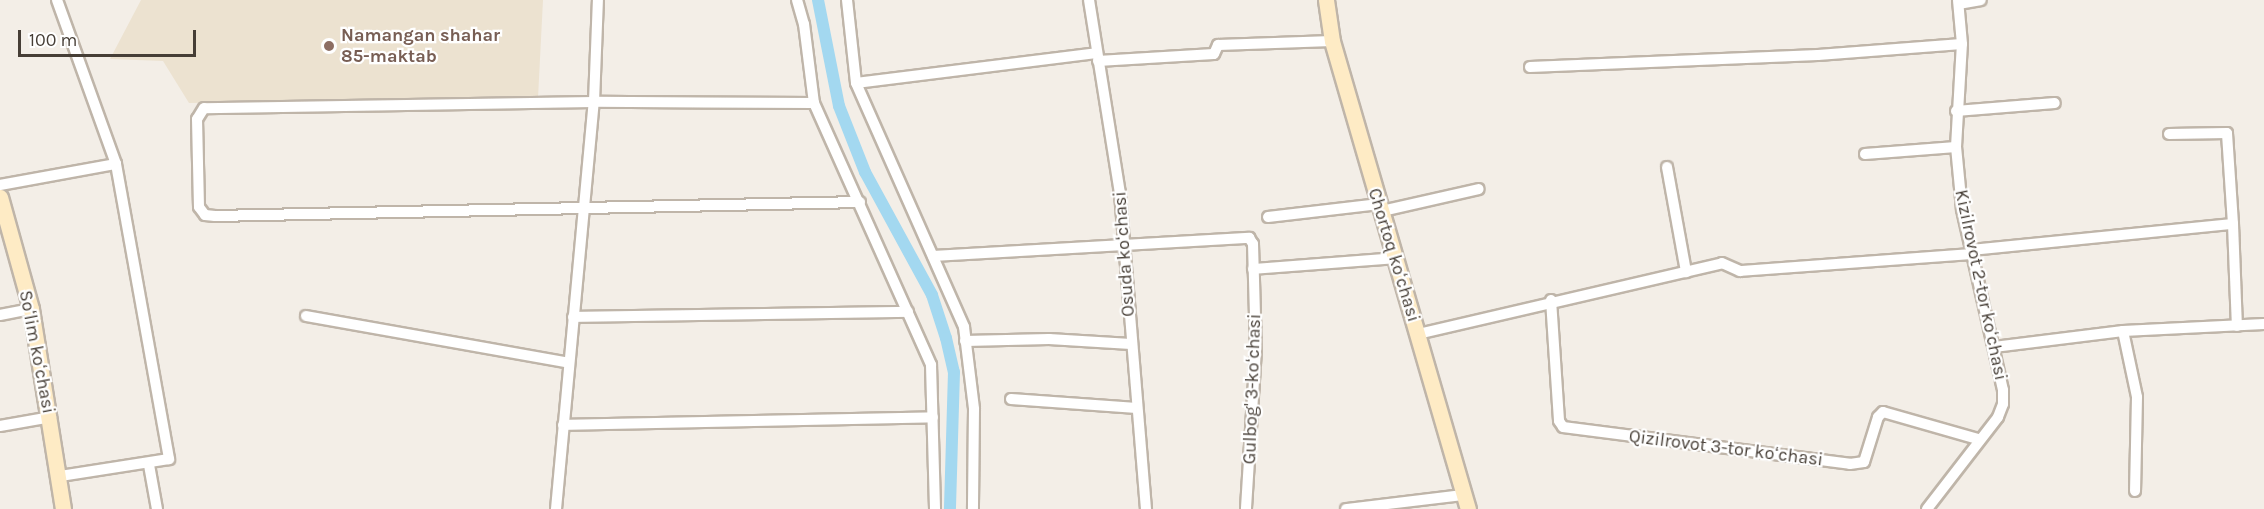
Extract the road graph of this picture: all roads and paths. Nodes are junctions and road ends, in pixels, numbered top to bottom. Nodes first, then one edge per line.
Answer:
1 (57, 0) edge
2 (598, 0) edge
3 (796, 0) edge
4 (847, 0) edge
5 (1089, 0) edge
6 (1326, 0) edge
7 (1981, 0) edge
8 (1958, 2) edge
9 (1332, 41) junction
10 (1962, 44) junction
11 (1097, 57) junction
12 (1530, 67) dead end
13 (856, 83) junction
14 (594, 102) junction
15 (814, 103) junction
16 (2055, 103) dead end
17 (1956, 111) junction
18 (2169, 134) dead end
19 (1956, 147) junction
20 (1865, 154) dead end
21 (116, 164) junction
22 (1667, 167) dead end
23 (0, 185) edge
24 (1479, 189) dead end
25 (860, 202) junction
26 (1, 203) edge
27 (583, 208) junction
28 (1381, 208) junction
29 (1268, 217) dead end
30 (2233, 224) junction
31 (1122, 246) junction
32 (1972, 252) junction
33 (933, 256) junction
34 (1396, 258) junction
35 (1253, 269) junction
36 (1686, 272) junction
37 (1551, 300) junction
38 (31, 309) junction
39 (908, 312) junction
40 (0, 315) edge
41 (306, 316) dead end
42 (573, 317) junction
43 (2264, 324) edge
44 (2237, 326) junction
45 (2123, 332) junction
46 (1418, 334) junction
47 (965, 341) junction
48 (1131, 344) junction
49 (1994, 347) junction
50 (569, 363) junction
51 (1011, 399) dead end
52 (1137, 408) junction
53 (51, 417) junction
54 (933, 417) junction
55 (563, 424) junction
56 (0, 426) edge
57 (1978, 439) junction
58 (149, 465) junction
59 (60, 476) junction
60 (2135, 491) dead end
61 (1466, 502) edge
62 (63, 509) edge
63 (157, 509) edge
64 (556, 509) edge
65 (935, 509) edge
66 (973, 509) edge
67 (1146, 509) edge
68 (1246, 509) edge
69 (1346, 509) edge
70 (1927, 509) edge

1 - 21 street
2 - 14 street
3 - 15 street
4 - 13 street
5 - 11 street, Osuda koʻchasi
6 - 9 main road, Chortoq koʻchasi
7 - 8 street
8 - 10 street, Kizilrovot 2-tor koʻchasi
9 - 11 street
9 - 28 main road, Chortoq koʻchasi
10 - 12 street
10 - 17 street, Kizilrovot 2-tor koʻchasi
11 - 13 street
11 - 31 street, Osuda koʻchasi
13 - 33 street
14 - 15 street
14 - 27 street
14 - 27 street
15 - 25 street
16 - 17 street
17 - 19 street, Kizilrovot 2-tor koʻchasi
18 - 30 street
19 - 20 street
19 - 32 street, Kizilrovot 2-tor koʻchasi
21 - 23 street
21 - 58 street
22 - 36 street
24 - 28 street
25 - 27 street
25 - 39 street
26 - 38 main road, Soʻlim koʻchasi
27 - 42 street
28 - 29 street
28 - 34 main road, Chortoq koʻchasi
30 - 32 street
30 - 44 street
31 - 33 street, Gulbog' 3-koʻchasi
31 - 35 street, Gulbog' 3-koʻchasi
31 - 48 street, Osuda koʻchasi
32 - 36 street
32 - 49 street, Kizilrovot 2-tor koʻchasi
33 - 47 street
34 - 35 street
34 - 46 main road, Chortoq koʻchasi
35 - 68 street, Gulbog' 3-koʻchasi
36 - 37 street
37 - 46 street
37 - 57 street, Qizilrovot 3-tor koʻchasi
38 - 40 street
38 - 53 main road, Soʻlim koʻchasi
39 - 42 street
39 - 54 street
41 - 50 street
42 - 50 street
43 - 44 street
44 - 45 street
45 - 49 street
45 - 60 street
46 - 61 main road, Chortoq koʻchasi
47 - 48 street
47 - 66 street
48 - 52 street, Osuda koʻchasi
49 - 57 street, Kizilrovot 2-tor koʻchasi
50 - 55 street
51 - 52 street
52 - 67 street, Osuda koʻchasi
53 - 56 street
53 - 59 main road, Soʻlim koʻchasi
54 - 55 street
54 - 65 street
55 - 64 street
57 - 70 street, Kizilrovot 2-tor koʻchasi
58 - 59 street
58 - 63 street
59 - 62 main road, Soʻlim koʻchasi
61 - 69 street

